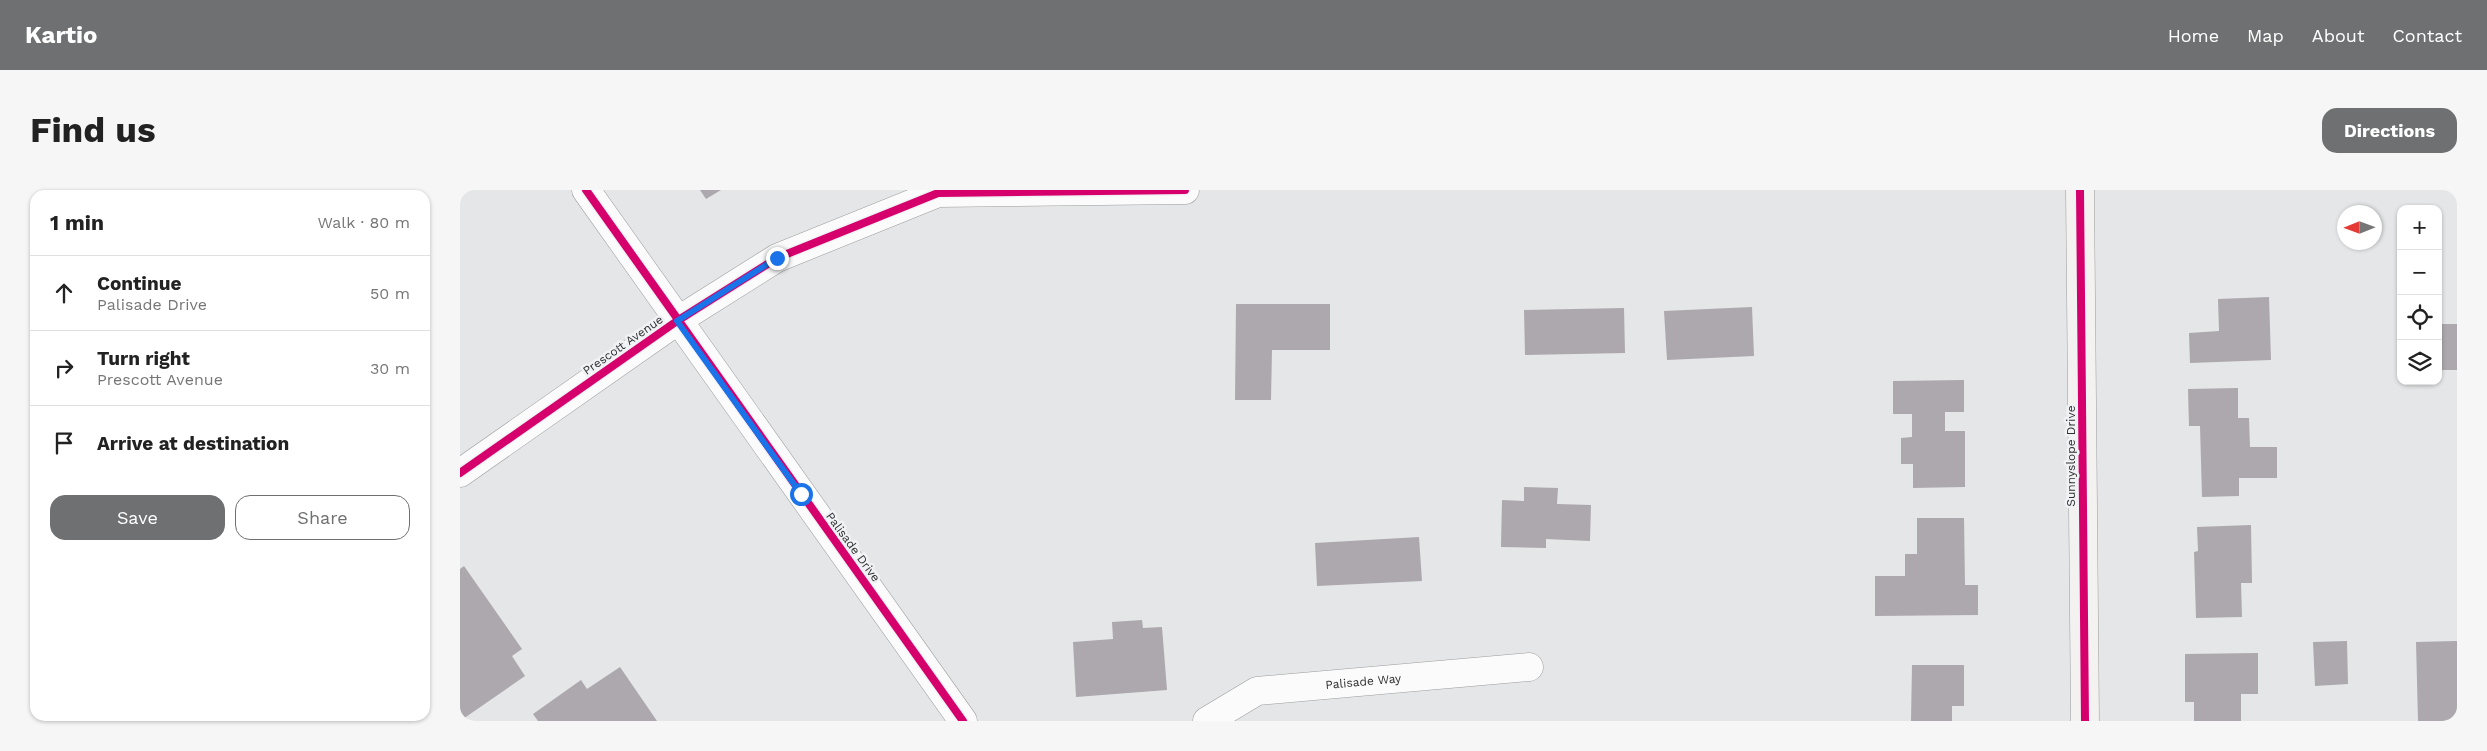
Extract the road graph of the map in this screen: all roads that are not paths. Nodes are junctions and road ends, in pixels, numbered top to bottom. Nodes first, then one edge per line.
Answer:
1 (586, 190) edge
2 (1185, 190) edge
3 (2080, 190) edge
4 (677, 321) junction
5 (460, 473) edge
6 (1529, 667) dead end
7 (963, 721) edge
8 (1207, 721) edge
9 (2084, 721) edge

1 - 4 street, Palisade Drive
2 - 4 street, Prescott Avenue
3 - 9 street, Sunnyslope Drive
4 - 5 street, Prescott Avenue
4 - 7 street, Palisade Drive
6 - 8 street, Palisade Way

